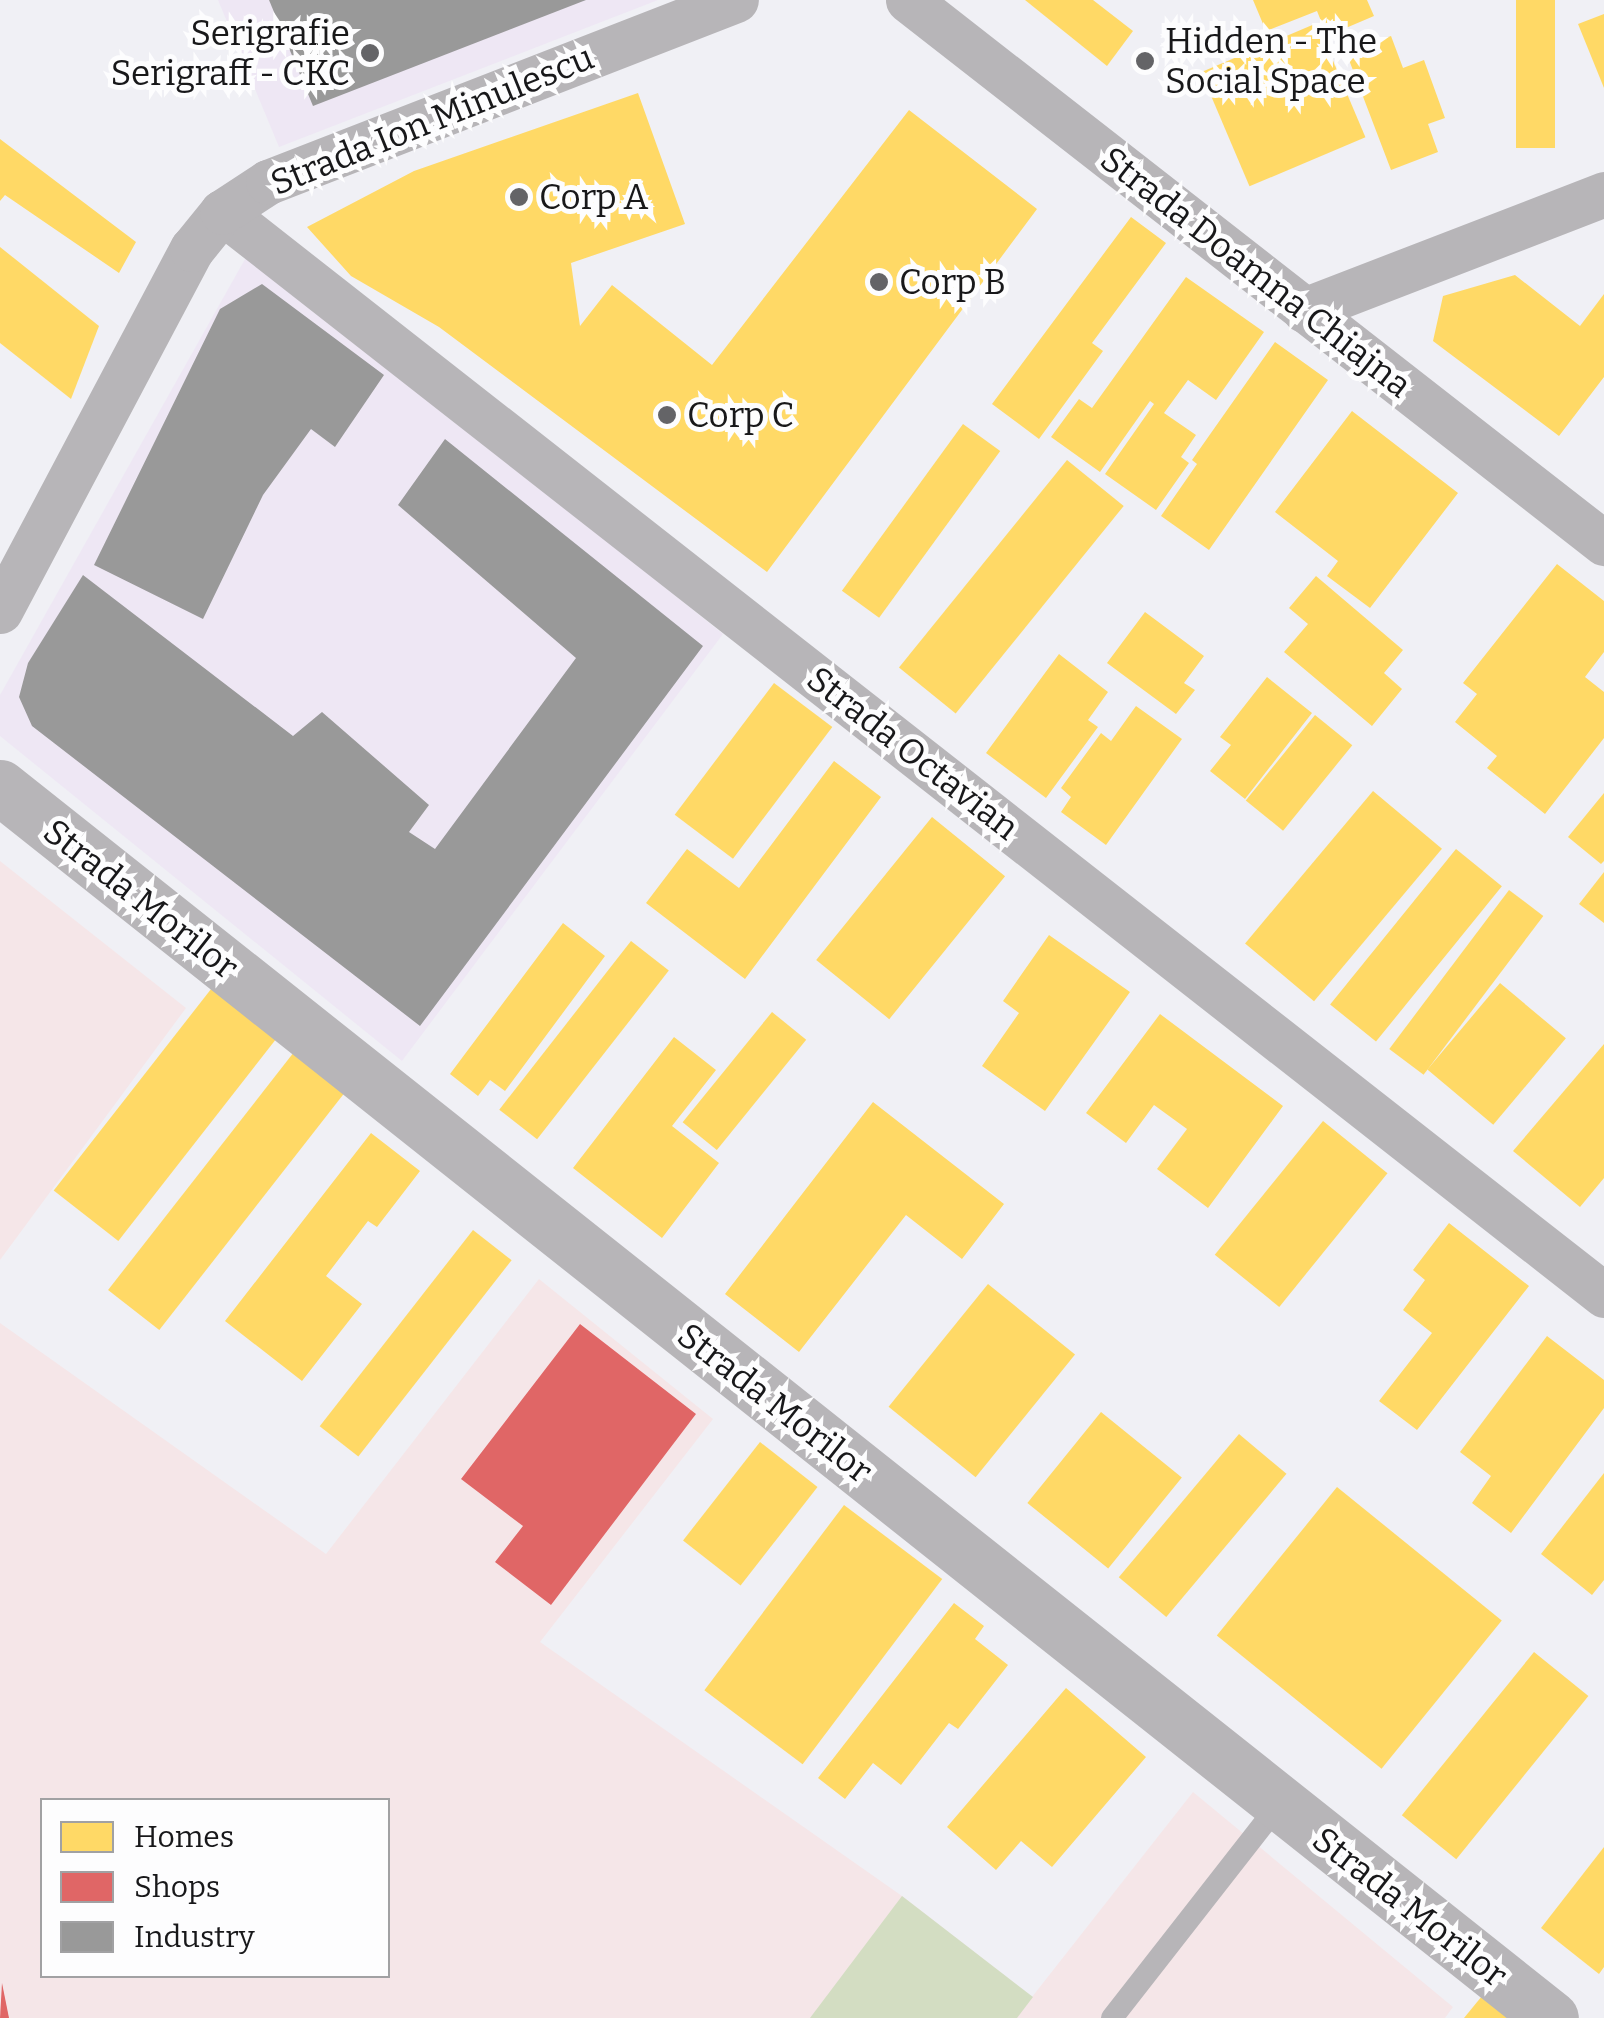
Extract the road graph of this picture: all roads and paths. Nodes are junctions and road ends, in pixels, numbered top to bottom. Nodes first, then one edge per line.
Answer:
1 (736, 0) edge
2 (908, 0) edge
3 (1604, 194) edge
4 (222, 212) junction
5 (1304, 310) junction
6 (1604, 543) edge
7 (0, 612) edge
8 (0, 787) edge
9 (1604, 1295) edge
10 (1279, 1804) junction
11 (1112, 2018) edge
12 (1551, 2018) edge

1 - 4 street, Strada Ion Minulescu
2 - 5 street, Strada Doamna Chiajna
3 - 5 street
4 - 7 street, Strada Ion Minulescu
4 - 9 street, Strada Octavian
5 - 6 street, Strada Doamna Chiajna
8 - 10 street, Strada Morilor
10 - 11 lane
10 - 12 street, Strada Morilor

